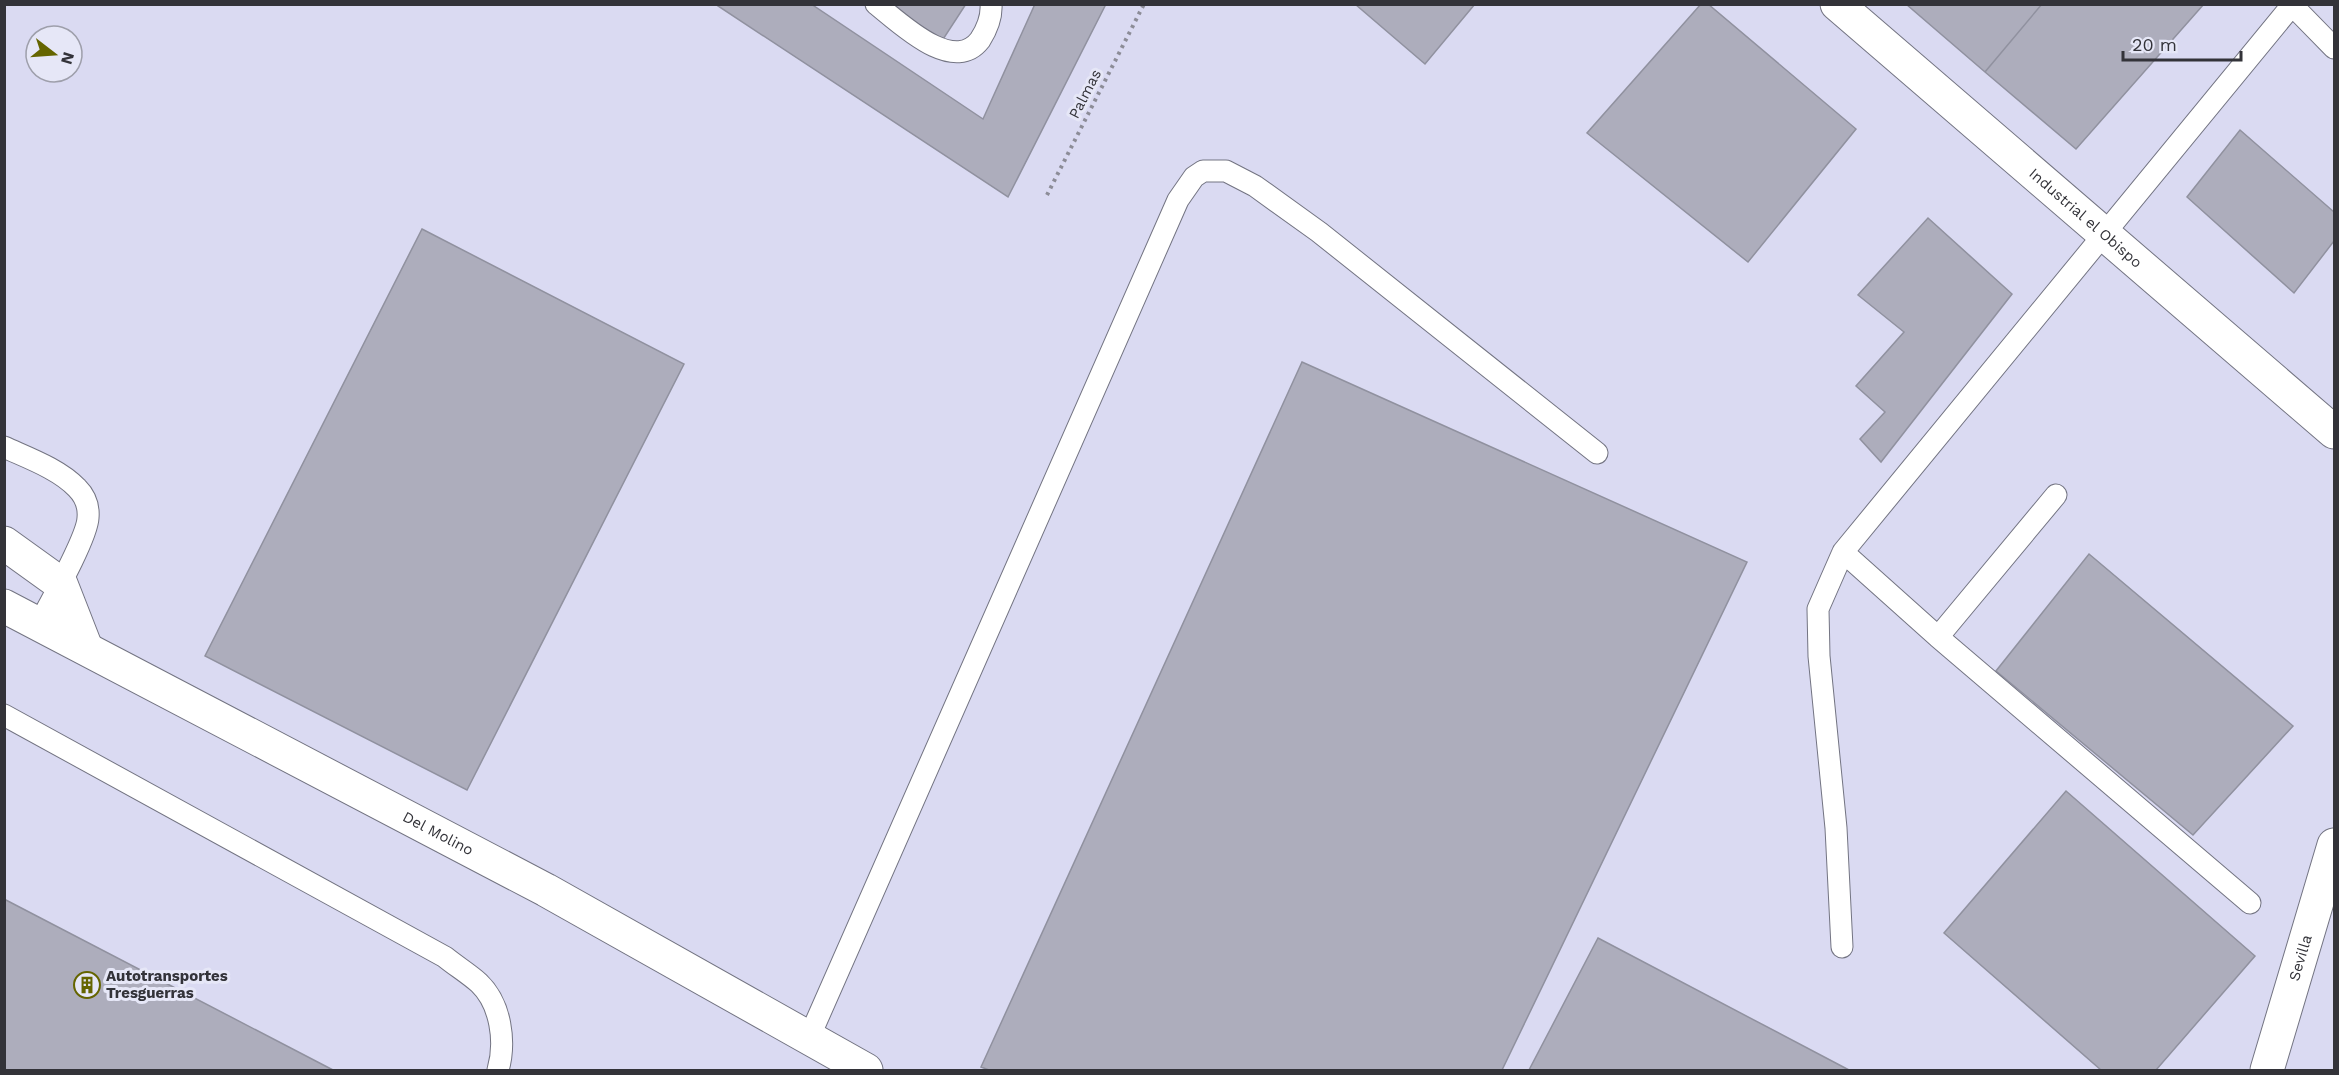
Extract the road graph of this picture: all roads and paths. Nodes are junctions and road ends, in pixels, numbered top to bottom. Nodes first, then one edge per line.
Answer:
1 (876, 4) edge
2 (991, 4) edge
3 (1144, 4) edge
4 (1837, 4) edge
5 (2292, 5) edge
6 (2334, 48) edge
7 (1047, 195) dead end
8 (2104, 232) junction
9 (2334, 432) edge
10 (4, 447) edge
11 (1597, 453) dead end
12 (2056, 495) dead end
13 (4, 543) edge
14 (1843, 552) junction
15 (61, 584) junction
16 (4, 606) edge
17 (39, 624) junction
18 (1938, 637) junction
19 (86, 648) junction
20 (4, 715) edge
21 (2334, 845) edge
22 (2250, 903) dead end
23 (1842, 946) dead end
24 (808, 1040) junction
25 (498, 1071) edge
26 (866, 1071) edge
27 (2267, 1071) edge

1 - 2 lane
3 - 7 path, Palmas
4 - 8 street, Industrial el Obispo
5 - 6 lane
5 - 8 lane
8 - 9 street, Industrial el Obispo
8 - 14 lane
10 - 15 lane
11 - 24 lane
12 - 18 lane
13 - 15 street
14 - 18 lane
14 - 23 lane
15 - 17 lane
15 - 19 street
16 - 17 street, Del Molino
17 - 19 street, Del Molino
18 - 22 lane
19 - 24 street, Del Molino
20 - 25 lane
21 - 27 street, Sevilla
24 - 26 street, Del Molino

